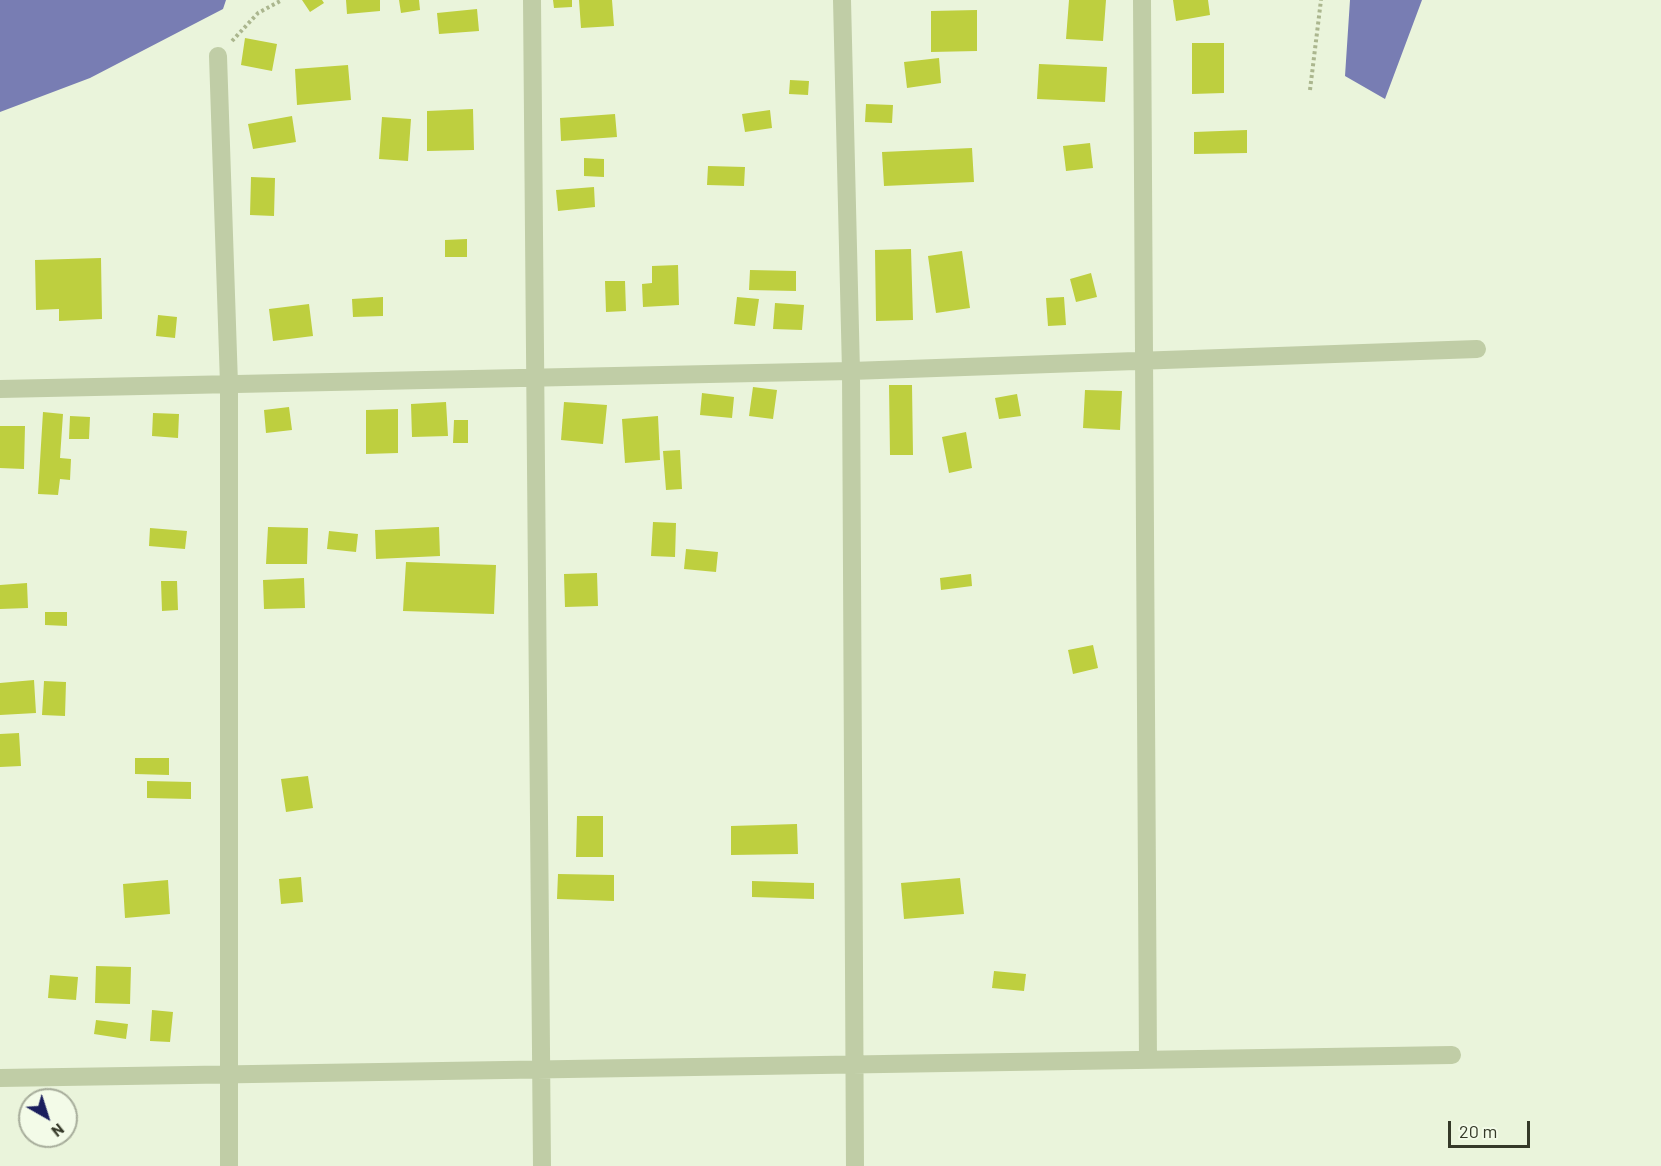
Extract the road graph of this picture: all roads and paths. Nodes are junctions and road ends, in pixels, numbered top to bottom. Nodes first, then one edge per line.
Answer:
1 (282, 0) edge
2 (532, 0) edge
3 (842, 0) edge
4 (1142, 0) edge
5 (1321, 0) edge
6 (218, 56) joint
7 (1310, 90) dead end
8 (1477, 349) dead end
9 (1144, 361) junction
10 (851, 371) junction
11 (535, 378) junction
12 (229, 384) junction
13 (0, 389) edge
14 (1452, 1056) dead end
15 (1148, 1060) junction
16 (856, 1064) junction
17 (541, 1070) junction
18 (228, 1076) junction
19 (0, 1078) edge
20 (229, 1166) edge
21 (542, 1166) edge
22 (855, 1166) edge

1 - 6 path
2 - 11 street
3 - 10 street
4 - 9 street
5 - 7 path
6 - 12 street
8 - 9 street
9 - 10 street
9 - 15 street
10 - 11 street
10 - 16 street
11 - 12 street
11 - 17 street
12 - 13 street
12 - 18 street
14 - 15 street
15 - 16 street
16 - 17 street
16 - 22 street
17 - 18 street
17 - 21 street
18 - 19 street
18 - 20 street

